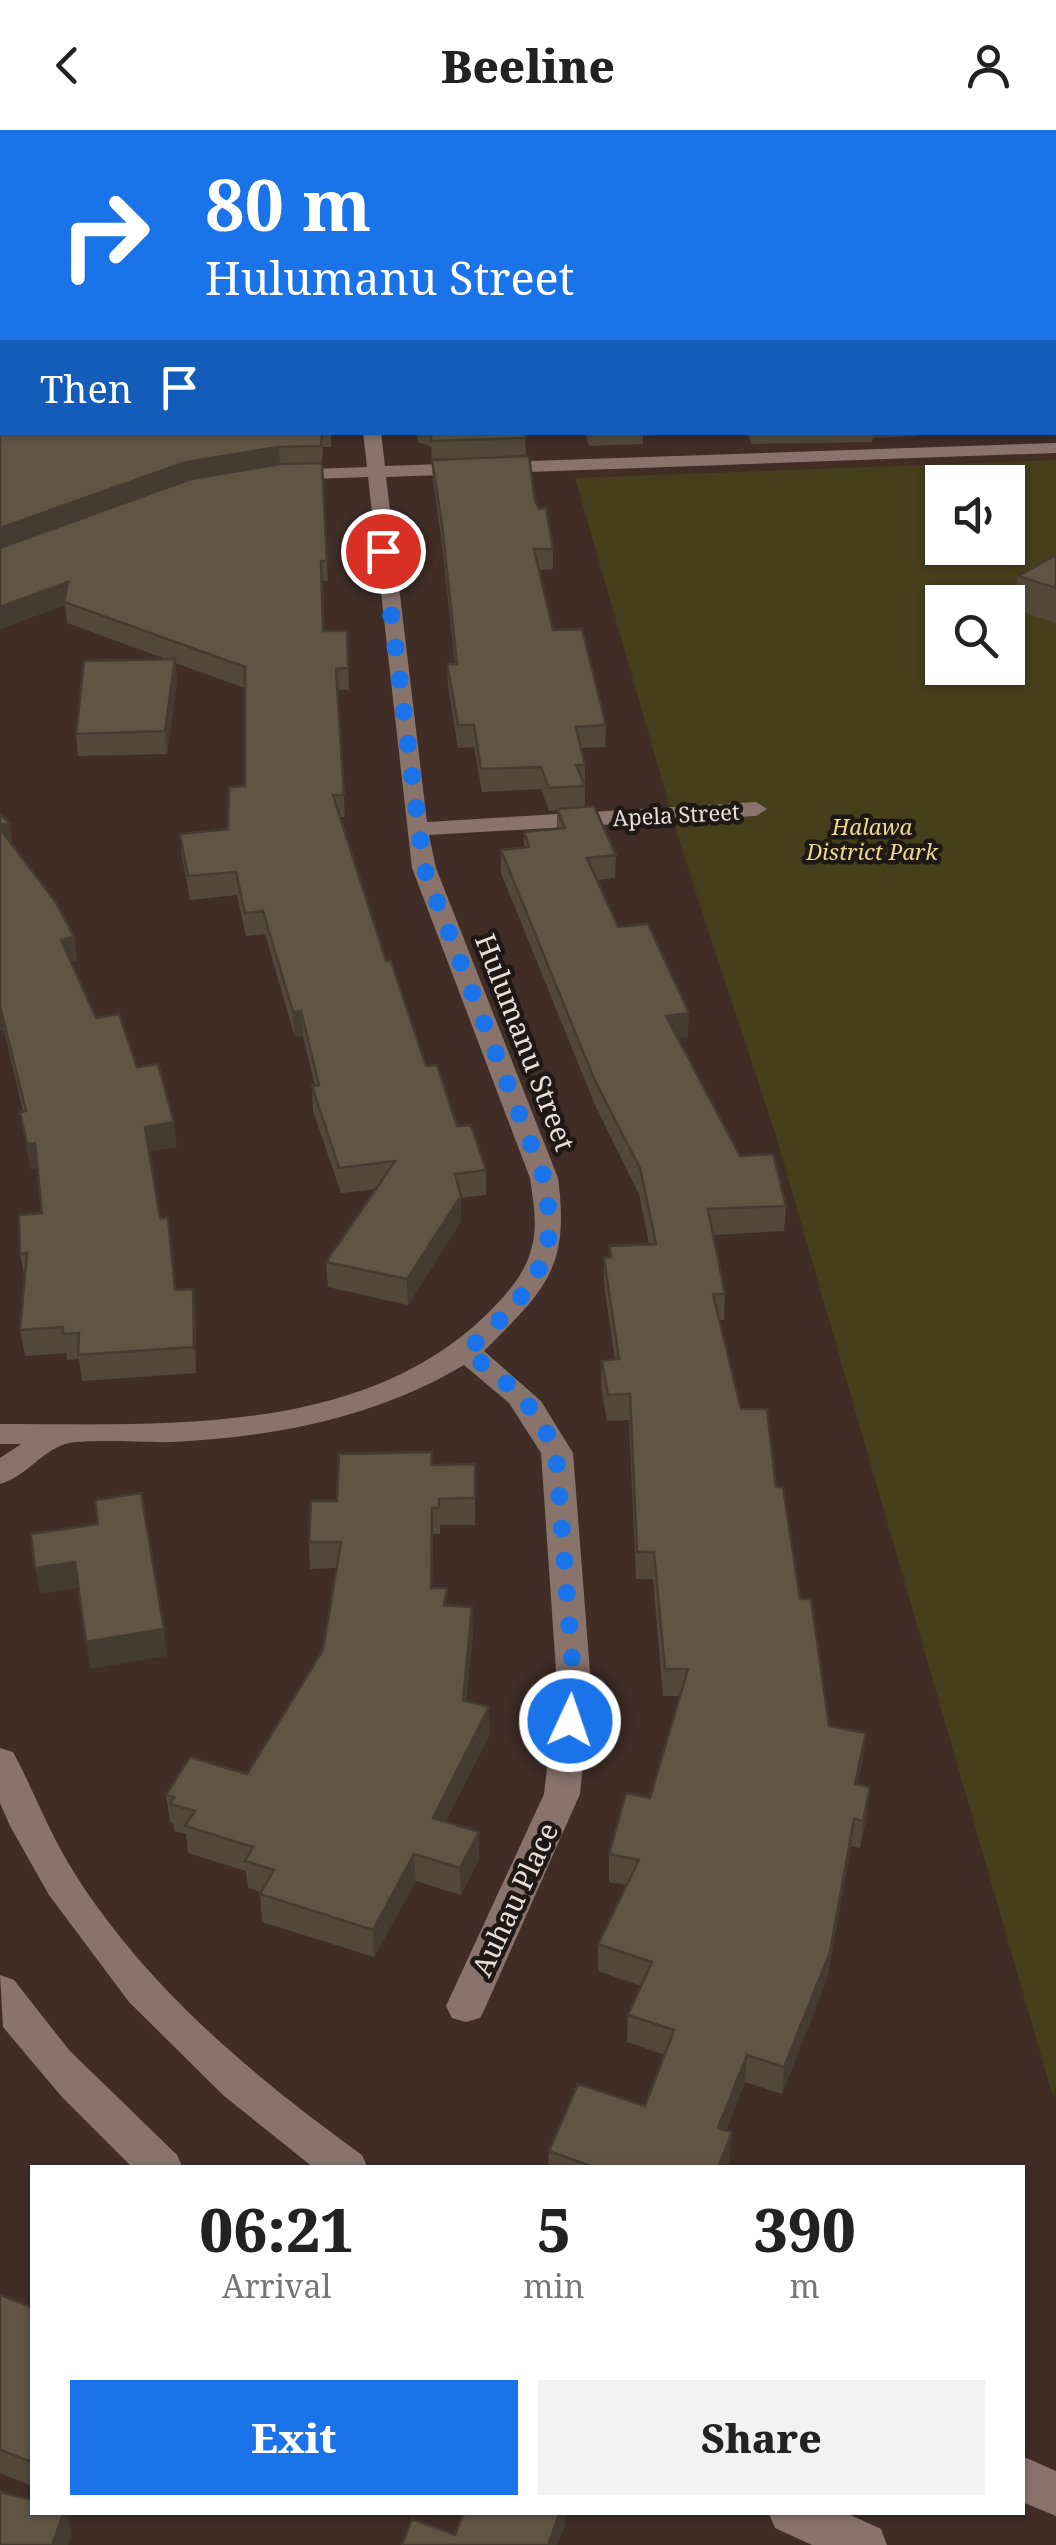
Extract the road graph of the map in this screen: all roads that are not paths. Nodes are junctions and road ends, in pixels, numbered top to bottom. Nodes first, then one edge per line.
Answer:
1 (372, 435) edge
2 (1056, 448) edge
3 (374, 472) junction
4 (266, 477) edge
5 (756, 809) dead end
6 (416, 829) junction
7 (466, 1352) junction
8 (60, 1433) junction
9 (0, 1434) edge
10 (0, 1473) edge
11 (0, 1762) edge
12 (6, 2006) edge
13 (466, 2006) dead end
14 (159, 2165) edge
15 (343, 2165) edge
16 (1025, 2479) edge
17 (1056, 2494) edge
18 (798, 2515) edge
19 (864, 2545) edge

1 - 3 street, Hulumanu Street
2 - 3 street
3 - 4 street
3 - 6 street, Hulumanu Street
5 - 6 street, Apela Street
6 - 7 street, Hulumanu Street
7 - 8 street, Hulumanu Street
7 - 13 street, Auhau Place
8 - 9 street, Hulumanu Street
8 - 10 street
11 - 15 street
12 - 14 street
16 - 17 street
18 - 19 street

